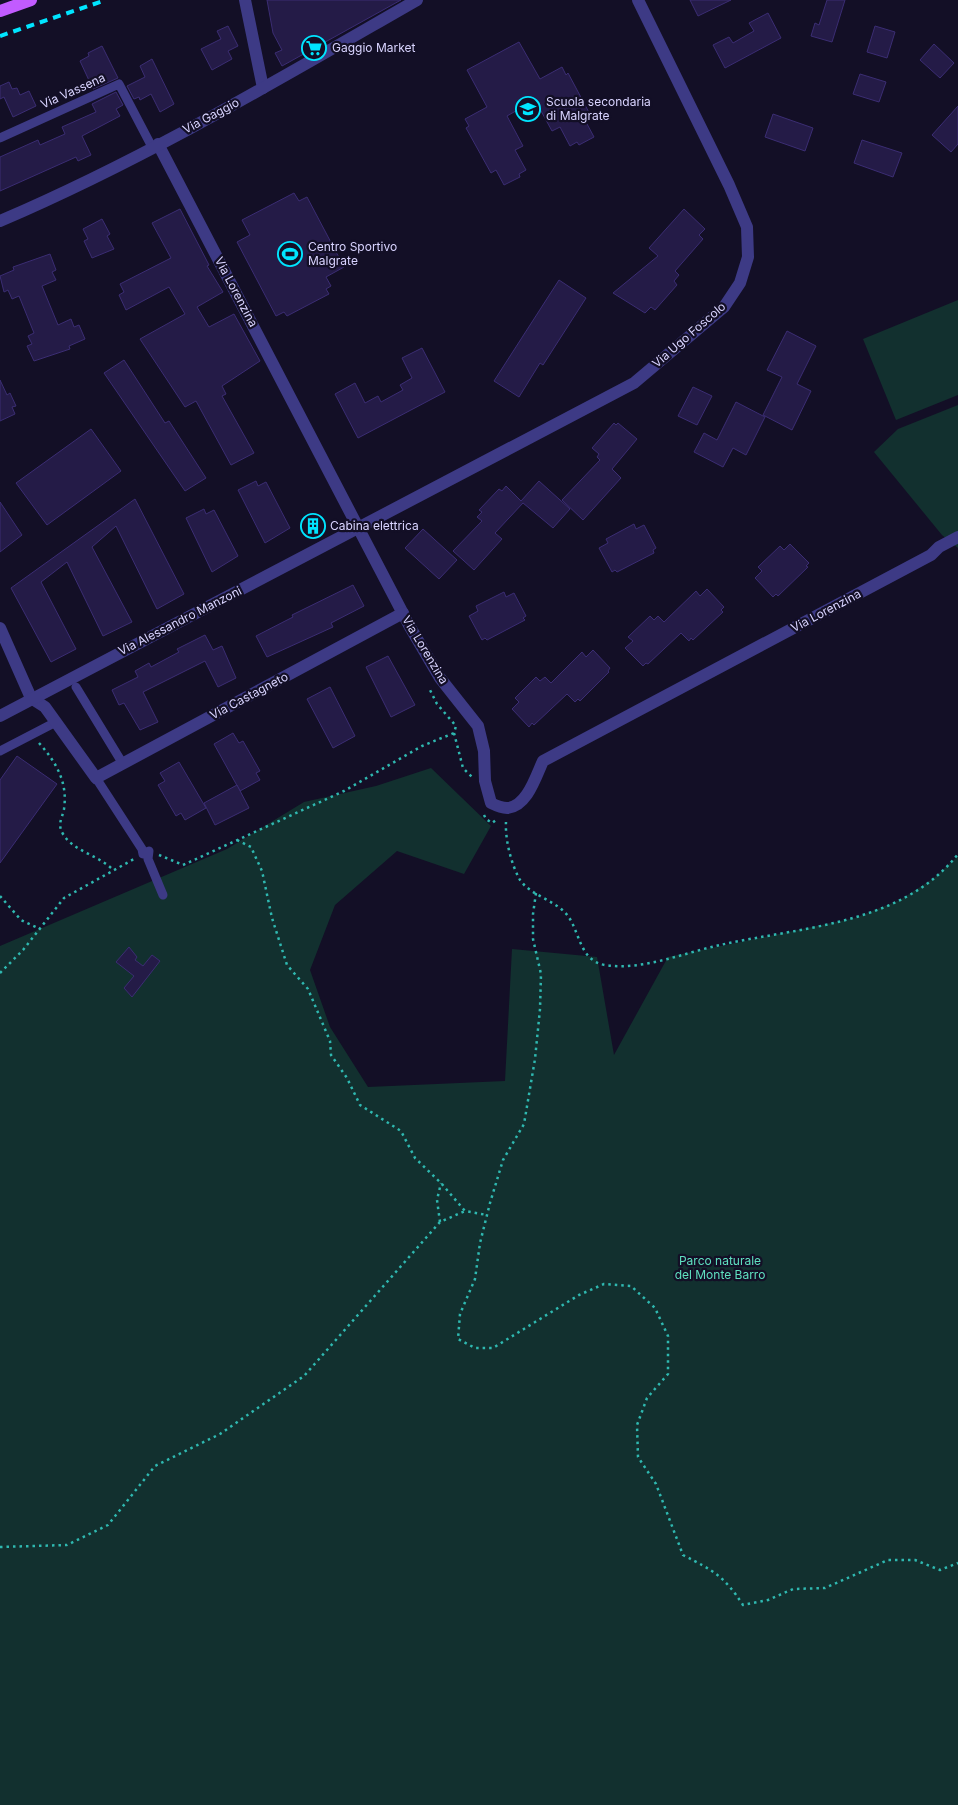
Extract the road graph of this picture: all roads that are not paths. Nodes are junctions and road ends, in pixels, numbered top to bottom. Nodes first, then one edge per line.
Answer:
1 (31, 0) edge
2 (245, 0) edge
3 (417, 0) edge
4 (638, 0) edge
5 (0, 11) edge
6 (263, 88) junction
7 (0, 138) edge
8 (155, 146) junction
9 (0, 221) edge
10 (360, 528) junction
11 (958, 537) edge
12 (403, 613) junction
13 (0, 628) edge
14 (76, 687) dead end
15 (32, 698) junction
16 (0, 716) edge
17 (56, 722) junction
18 (0, 751) edge
19 (123, 764) junction
20 (96, 778) junction
21 (163, 895) dead end

1 - 5 main road
2 - 6 street
3 - 6 street, Via Gaggio
4 - 10 street, Via Ugo Foscolo
6 - 8 street, Via Gaggio
7 - 8 lane, Via Vassena
8 - 9 street, Via Gaggio
8 - 10 street, Via Lorenzina
10 - 12 street, Via Lorenzina
10 - 15 street, Via Alessandro Manzoni
11 - 12 street, Via Lorenzina
12 - 19 street, Via Castagneto
13 - 15 street
14 - 19 lane
15 - 16 street, Via Alessandro Manzoni
15 - 17 street
17 - 18 lane
17 - 20 street
19 - 20 street, Via Castagneto
20 - 21 lane

